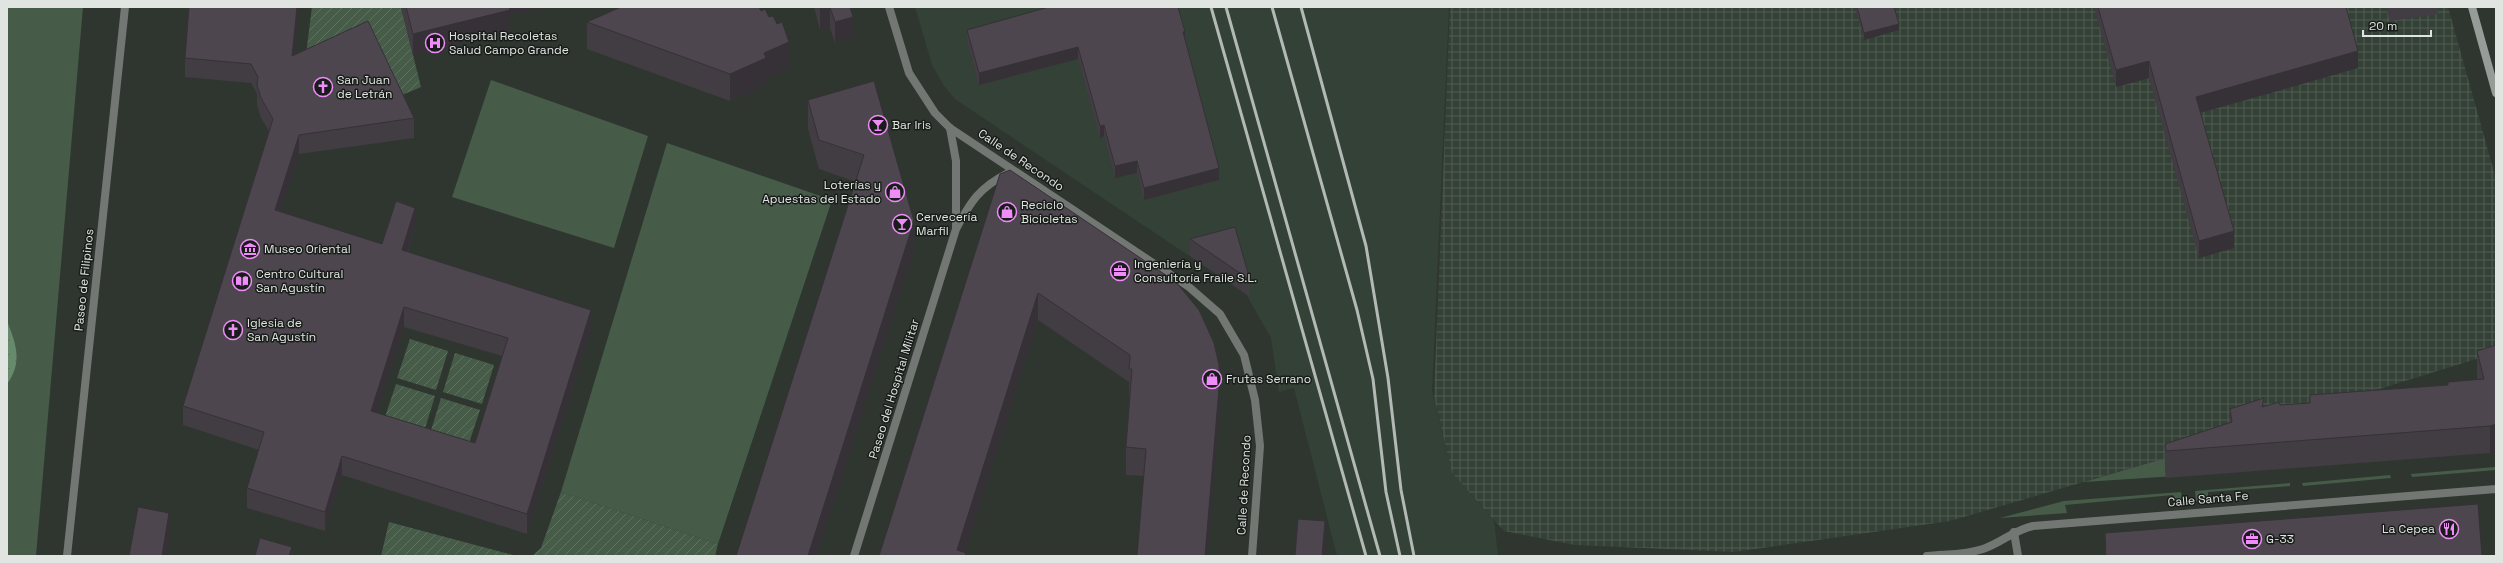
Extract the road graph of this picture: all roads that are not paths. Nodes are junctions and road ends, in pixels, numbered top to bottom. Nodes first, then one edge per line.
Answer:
1 (124, 7) edge
2 (889, 7) edge
3 (2472, 7) edge
4 (2496, 93) edge
5 (950, 128) junction
6 (1014, 170) junction
7 (956, 229) junction
8 (2496, 489) edge
9 (2014, 532) junction
10 (67, 556) edge
11 (854, 556) edge
12 (1252, 556) edge
13 (1927, 556) edge
14 (2018, 556) edge

1 - 10 street, Paseo de Filipinos
2 - 5 street, Calle de Recondo
3 - 4 main road
5 - 6 street, Calle de Recondo
5 - 7 street, Paseo del Hospital Militar
6 - 7 street, Paseo del Hospital Militar
6 - 12 street, Calle de Recondo
7 - 11 street, Paseo del Hospital Militar
8 - 9 street, Calle Santa Fe
9 - 13 street, Calle Santa Fe
9 - 14 street

